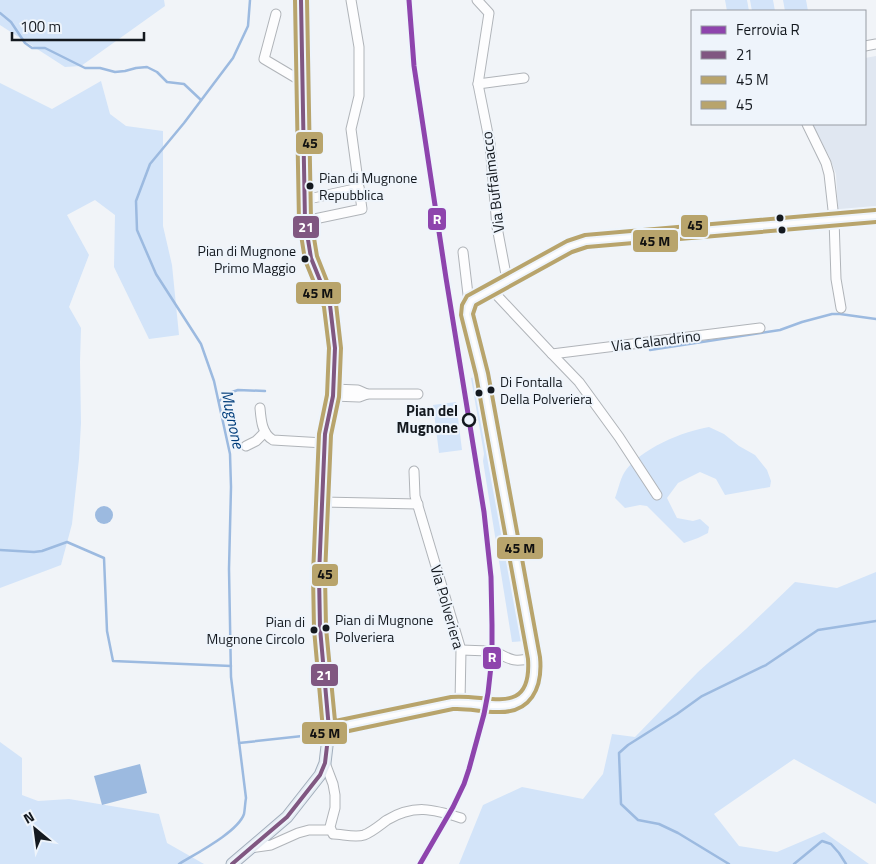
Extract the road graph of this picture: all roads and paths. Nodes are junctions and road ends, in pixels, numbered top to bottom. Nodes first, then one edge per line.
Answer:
1 (301, 0) edge
2 (351, 0) edge
3 (477, 0) edge
4 (276, 14) dead end
5 (303, 78) junction
6 (524, 78) dead end
7 (478, 84) junction
8 (807, 125) edge
9 (359, 188) junction
10 (304, 200) junction
11 (876, 216) edge
12 (834, 219) junction
13 (305, 221) junction
14 (463, 252) dead end
15 (507, 280) junction
16 (491, 289) junction
17 (469, 303) junction
18 (841, 308) dead end
19 (760, 328) dead end
20 (552, 354) junction
21 (333, 393) junction
22 (418, 394) dead end
23 (260, 408) dead end
24 (265, 432) junction
25 (324, 443) junction
26 (246, 446) dead end
27 (414, 471) dead end
28 (657, 495) dead end
29 (322, 502) junction
30 (418, 504) junction
31 (461, 650) junction
32 (534, 658) junction
33 (460, 702) junction
34 (330, 729) junction
35 (325, 763) junction
36 (461, 818) dead end
37 (330, 830) junction
38 (251, 848) junction
39 (232, 864) edge

1 - 5 main road
2 - 9 street
3 - 7 street, Via Buffalmacco
4 - 5 street
5 - 10 main road
6 - 7 street
7 - 15 street, Via Buffalmacco
8 - 12 street
9 - 10 street
9 - 13 street
10 - 13 main road
11 - 12 street
12 - 15 street
12 - 18 street
13 - 21 main road
14 - 17 street
15 - 16 street
16 - 17 street
16 - 20 street
17 - 32 street
19 - 20 street, Via Calandrino
20 - 28 street
21 - 22 street
21 - 25 main road
23 - 24 street
24 - 25 street
24 - 26 street
25 - 29 main road
27 - 30 street, Via Polveriera
29 - 30 street
29 - 34 main road
30 - 31 street, Via Polveriera
31 - 32 street
31 - 33 street, Via Polveriera
32 - 33 street
33 - 34 street
34 - 35 main road
35 - 37 street
35 - 38 main road
36 - 37 street
37 - 38 street
38 - 39 main road

